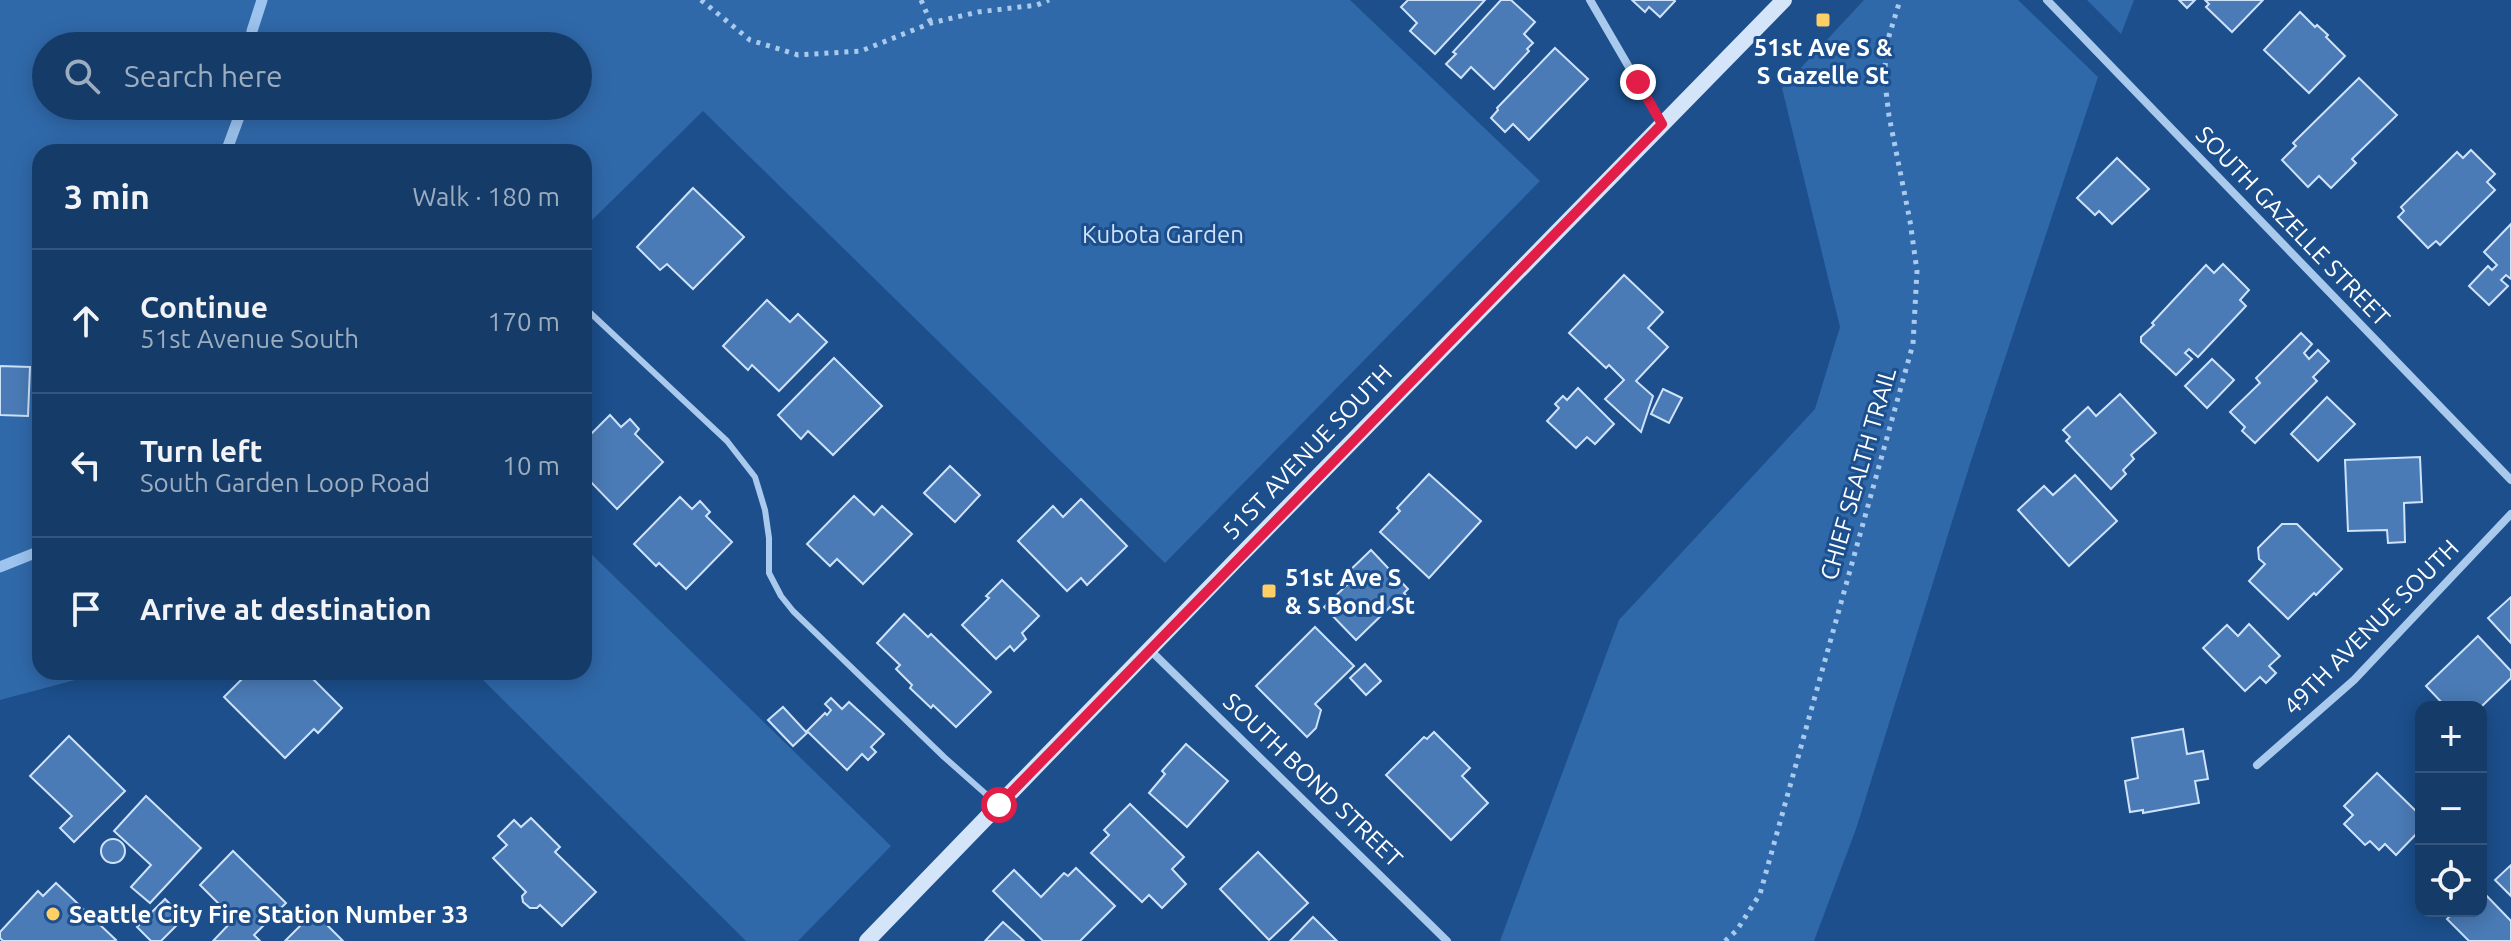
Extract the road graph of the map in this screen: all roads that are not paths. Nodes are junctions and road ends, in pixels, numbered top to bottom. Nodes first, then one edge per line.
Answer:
1 (1590, 0) edge
2 (1784, 0) edge
3 (2047, 0) edge
4 (1662, 124) junction
5 (592, 314) edge
6 (2511, 480) edge
7 (2511, 514) edge
8 (1149, 649) junction
9 (2257, 765) dead end
10 (999, 805) junction
11 (867, 941) edge
12 (1447, 941) edge

1 - 4 street
2 - 4 street, 51ST AVENUE SOUTH
3 - 6 street, SOUTH GAZELLE STREET
4 - 8 street, 51ST AVENUE SOUTH
5 - 10 lane
7 - 9 street, 49TH AVENUE SOUTH
8 - 10 street, 51ST AVENUE SOUTH
8 - 12 street, SOUTH BOND STREET
10 - 11 street, 51ST AVENUE SOUTH

